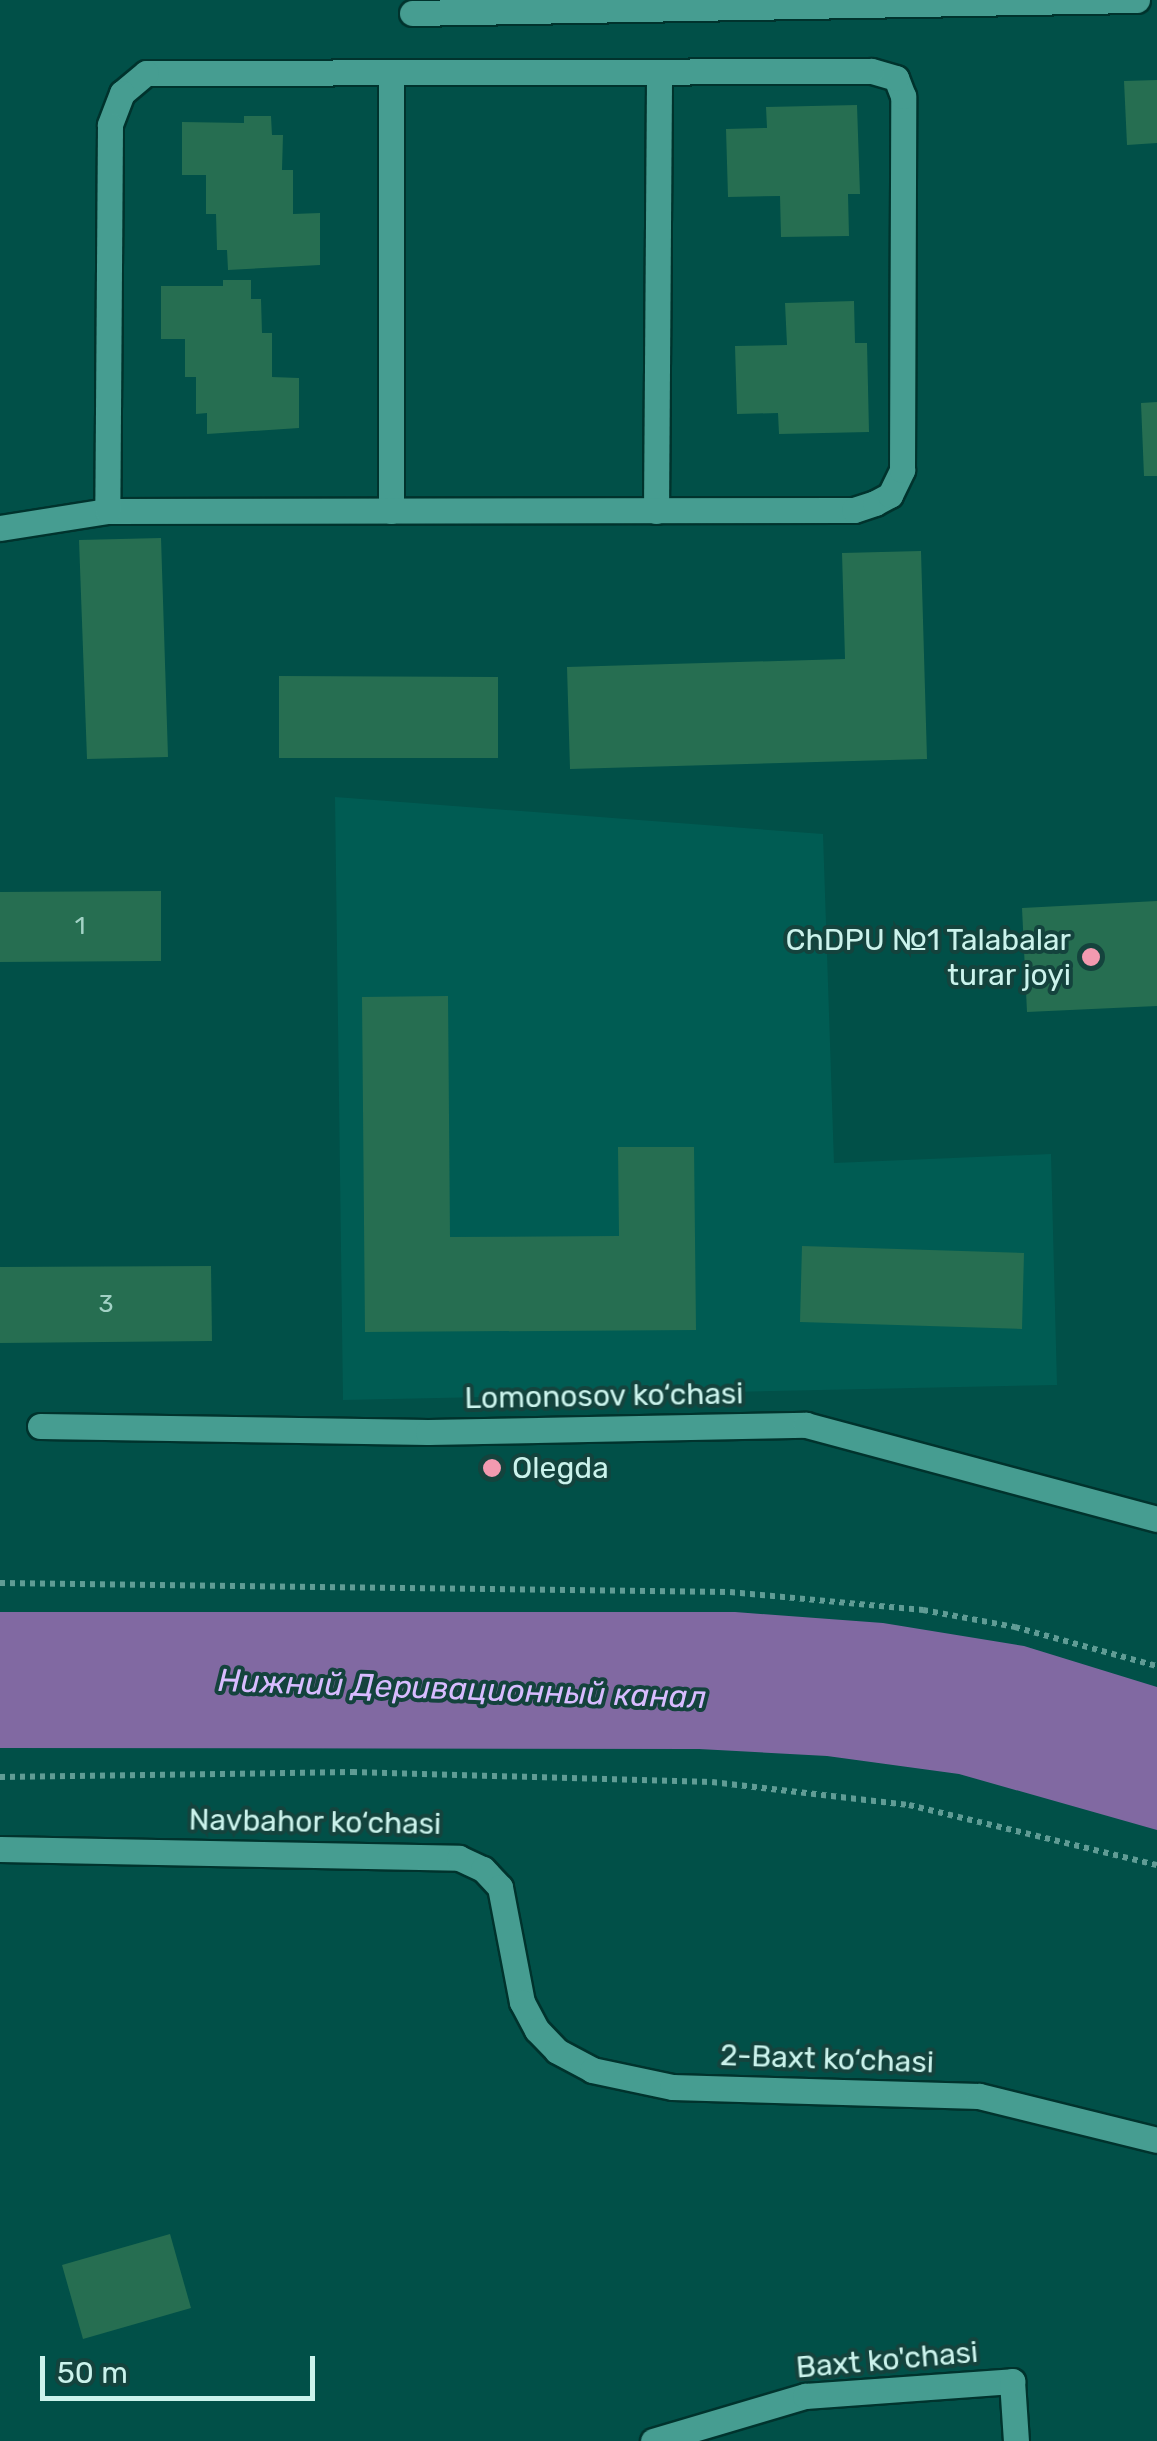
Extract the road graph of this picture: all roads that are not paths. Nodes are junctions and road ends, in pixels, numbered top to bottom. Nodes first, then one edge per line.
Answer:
1 (1137, 0) edge
2 (412, 13) dead end
3 (390, 72) junction
4 (659, 73) junction
5 (107, 511) junction
6 (392, 511) junction
7 (656, 511) junction
8 (0, 528) edge
9 (40, 1426) dead end
10 (1157, 1519) edge
11 (0, 1849) edge
12 (522, 2002) joint
13 (1157, 2140) edge
14 (652, 2441) edge
15 (1016, 2441) edge

1 - 2 street
3 - 4 street
3 - 5 street
3 - 6 street
4 - 7 street
4 - 7 street
5 - 6 street
5 - 8 street
6 - 7 street
9 - 10 street, Lomonosov ko‘chasi
11 - 12 street, Navbahor ko‘chasi
12 - 13 street, 2-Baxt ko‘chasi
14 - 15 street, Baxt ko'chasi

